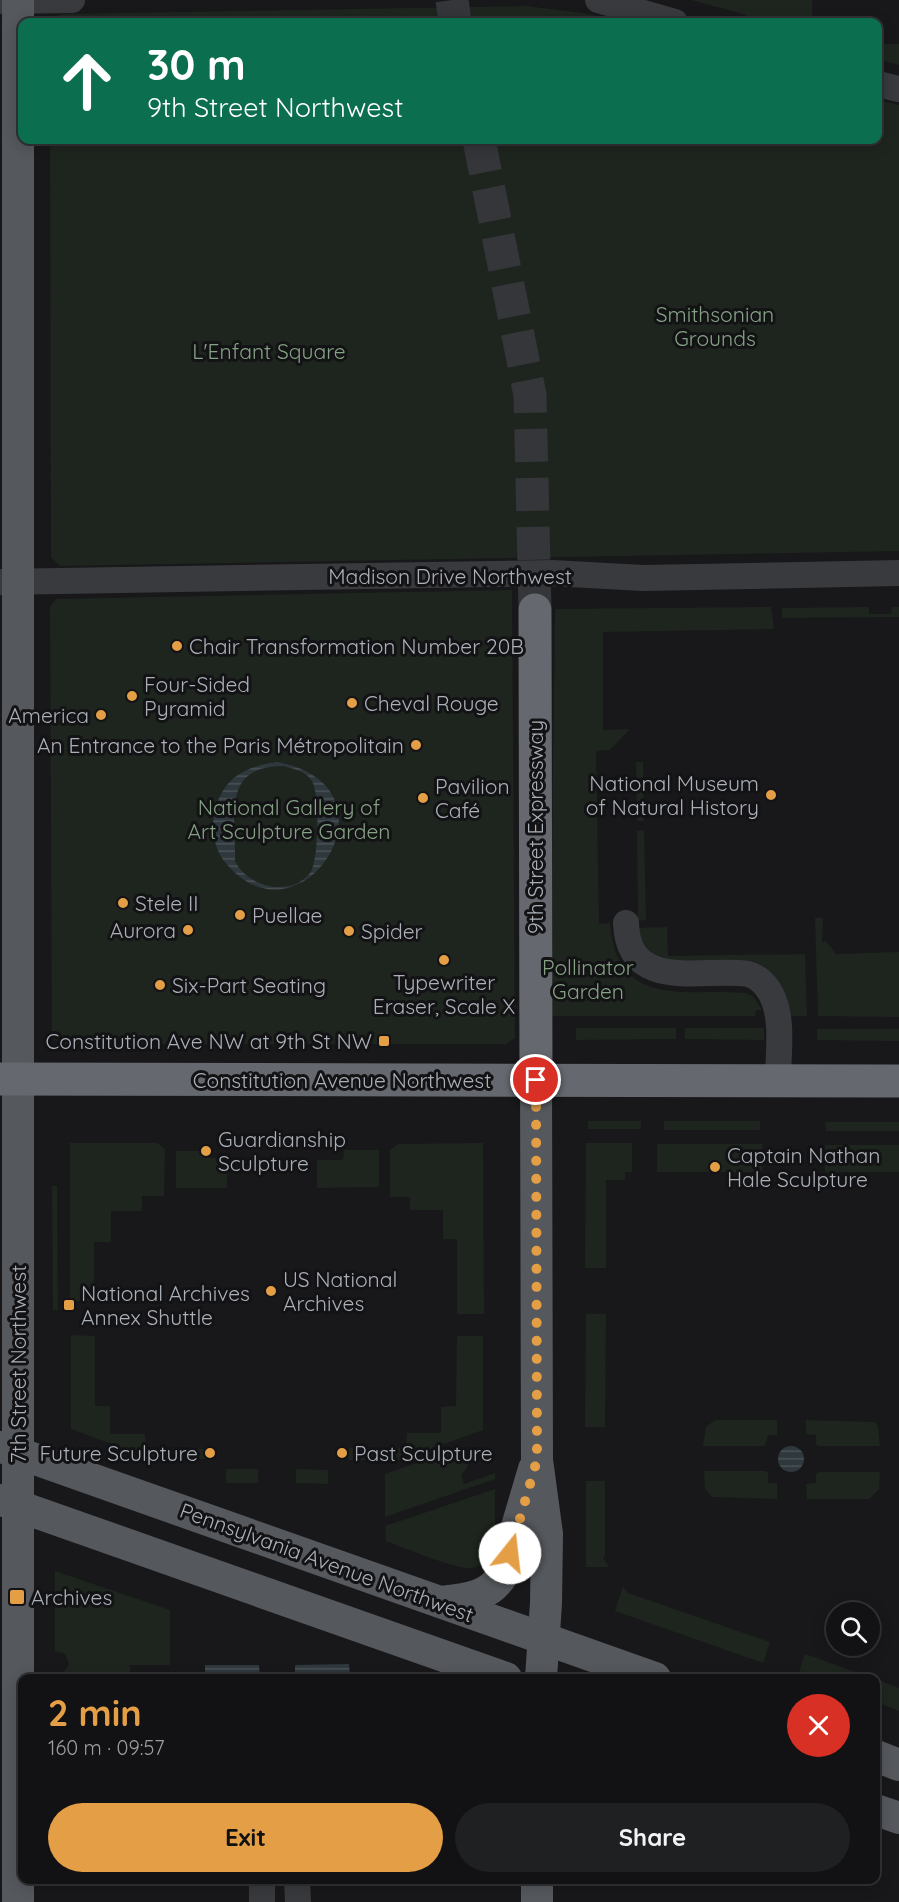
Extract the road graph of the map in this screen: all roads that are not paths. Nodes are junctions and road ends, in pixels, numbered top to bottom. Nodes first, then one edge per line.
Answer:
1 (18, 0) edge
2 (72, 0) edge
3 (598, 0) edge
4 (0, 2) edge
5 (661, 18) edge
6 (882, 85) edge
7 (899, 89) edge
8 (899, 573) edge
9 (9, 582) edge
10 (535, 610) tunnel mouth
11 (626, 924) dead end
12 (9, 1079) edge
13 (536, 1080) junction
14 (777, 1080) junction
15 (899, 1081) edge
16 (9, 1450) edge
17 (537, 1460) junction
18 (9, 1503) edge
19 (441, 1602) junction
20 (543, 1638) junction
21 (9, 1670) edge
22 (495, 1674) edge
23 (540, 1674) edge
24 (644, 1674) edge
25 (880, 1758) edge
26 (899, 1765) edge
27 (880, 1811) edge
28 (899, 1818) edge
29 (262, 1884) edge
30 (297, 1884) edge
31 (537, 1884) edge
32 (18, 1902) edge
33 (262, 1902) edge
34 (298, 1902) edge
35 (537, 1902) edge

1 - 2 street
1 - 4 street
1 - 9 main road, 7th Street Northwest
3 - 5 street
6 - 7 street
8 - 9 street, Madison Drive Northwest
9 - 12 main road, 7th Street Northwest
10 - 13 highway, 9th Street Expressway
11 - 14 street
12 - 13 highway, Constitution Avenue Northwest
12 - 16 main road, 7th Street Northwest
13 - 14 highway, Constitution Avenue Northwest
13 - 17 main road
14 - 15 highway, Constitution Avenue Northwest
16 - 18 main road, 7th Street Northwest
16 - 19 main road, Pennsylvania Avenue Northwest
17 - 19 main road
17 - 20 main road
18 - 21 main road, 7th Street Northwest
18 - 22 main road
19 - 20 main road, Pennsylvania Avenue Northwest
20 - 23 main road
20 - 24 main road, Pennsylvania Avenue Northwest
21 - 32 main road, 7th Street Northwest
25 - 26 main road
27 - 28 main road
29 - 33 street
30 - 34 street
31 - 35 main road

